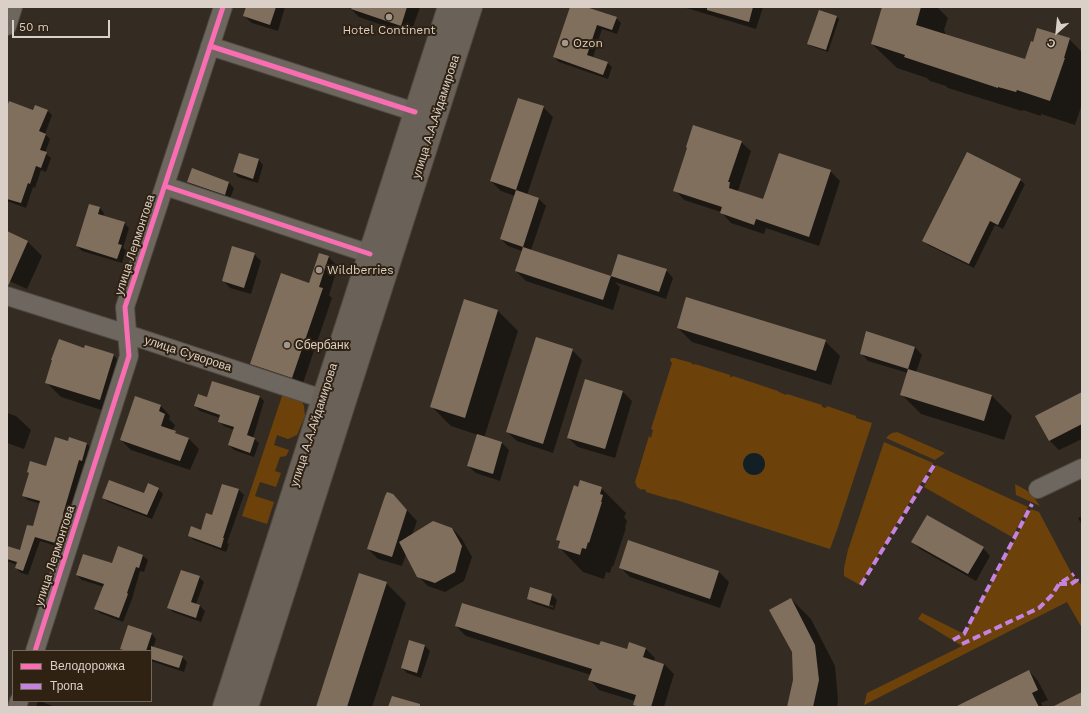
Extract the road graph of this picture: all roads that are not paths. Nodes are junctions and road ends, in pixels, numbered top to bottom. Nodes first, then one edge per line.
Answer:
1 (13, 7) edge
2 (223, 7) edge
3 (449, 7) edge
4 (471, 7) edge
5 (7, 26) edge
6 (210, 46) junction
7 (416, 112) junction
8 (165, 186) junction
9 (370, 254) junction
10 (7, 296) edge
11 (127, 334) junction
12 (323, 399) junction
13 (1082, 468) edge
14 (1038, 489) dead end
15 (35, 650) edge
16 (224, 707) edge
17 (247, 707) edge

1 - 5 street
2 - 6 street, улица Лермонтова
3 - 7 main road, улица А.А.Айдамирова
4 - 17 main road, улица А.А.Айдамирова
6 - 7 street
6 - 8 street, улица Лермонтова
7 - 9 main road, улица А.А.Айдамирова
8 - 9 street
8 - 11 street, улица Лермонтова
9 - 12 main road, улица А.А.Айдамирова
10 - 11 street, улица Суворова
11 - 12 street, улица Суворова
11 - 15 street, улица Лермонтова
12 - 16 main road, улица А.А.Айдамирова
13 - 14 street

